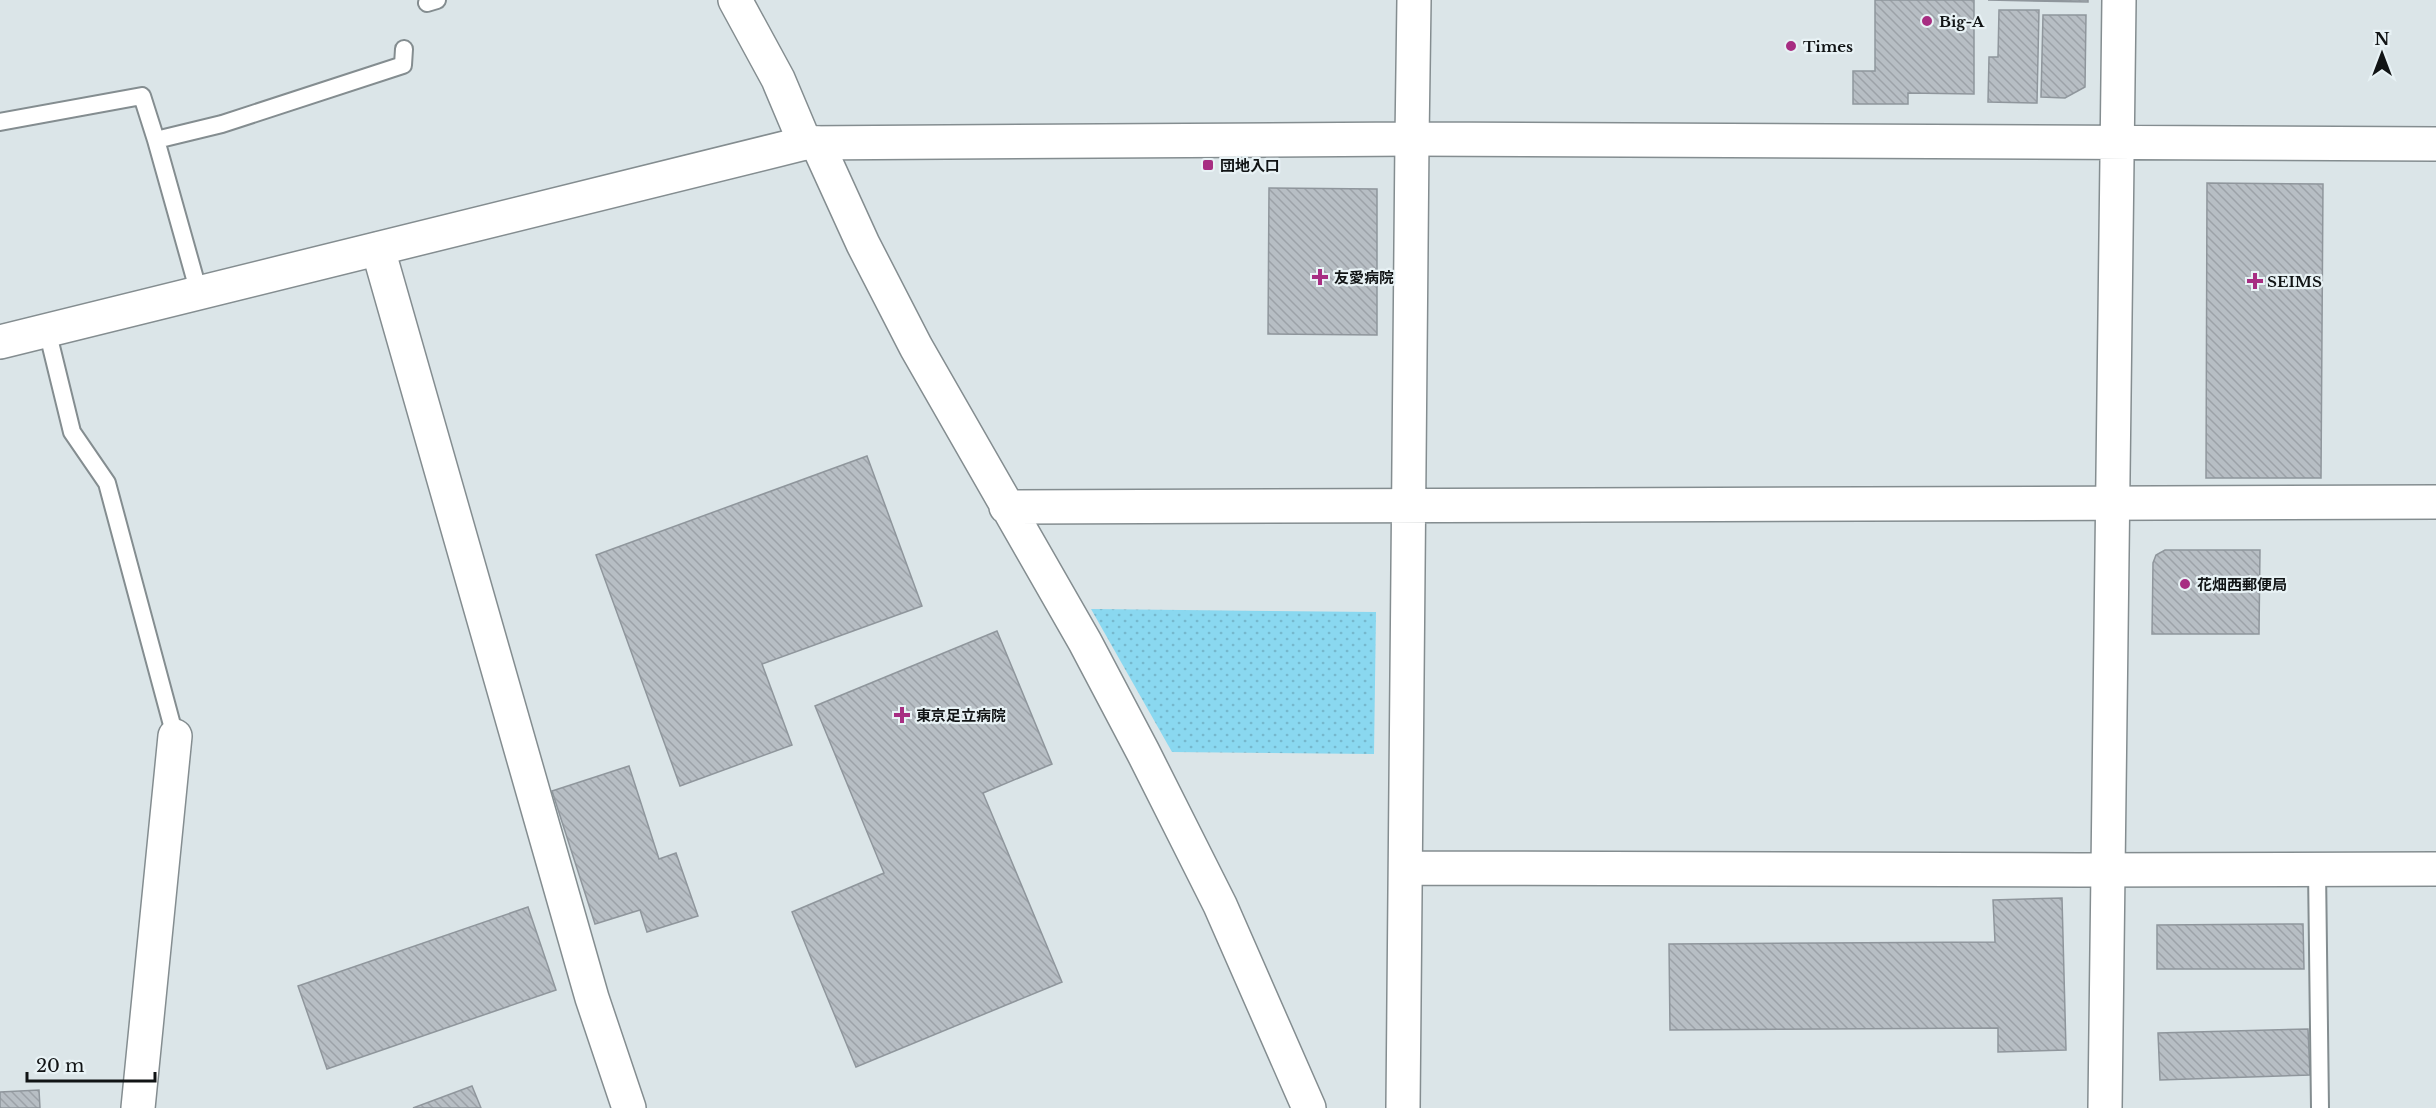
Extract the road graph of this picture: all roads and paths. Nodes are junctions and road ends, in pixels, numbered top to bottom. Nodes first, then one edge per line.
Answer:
1 (735, 0) edge
2 (1414, 0) edge
3 (2120, 0) edge
4 (404, 49) dead end
5 (0, 122) edge
6 (1412, 139) junction
7 (156, 141) junction
8 (811, 143) junction
9 (2118, 143) junction
10 (2436, 144) edge
11 (378, 249) junction
12 (199, 293) junction
13 (47, 330) junction
14 (0, 342) edge
15 (2112, 502) junction
16 (2436, 502) edge
17 (1409, 505) junction
18 (1006, 507) junction
19 (176, 736) joint
20 (1407, 868) junction
21 (2317, 869) junction
22 (2436, 869) edge
23 (2106, 870) junction
24 (138, 1108) edge
25 (629, 1108) edge
26 (1309, 1108) edge
27 (1403, 1108) edge
28 (2105, 1108) edge
29 (2320, 1108) edge

1 - 8 street
2 - 6 street
3 - 9 street
4 - 7 lane
5 - 7 lane
6 - 8 street
6 - 9 street
6 - 17 street
7 - 12 lane
8 - 11 street
8 - 18 street
9 - 10 street
9 - 15 street
11 - 12 street
11 - 25 street
12 - 13 street
13 - 14 street
13 - 19 lane
15 - 16 street
15 - 17 street
15 - 23 street
17 - 18 street
17 - 20 street
18 - 26 street
19 - 24 street
20 - 23 street
20 - 27 street
21 - 22 street
21 - 23 street
21 - 29 lane
23 - 28 street

